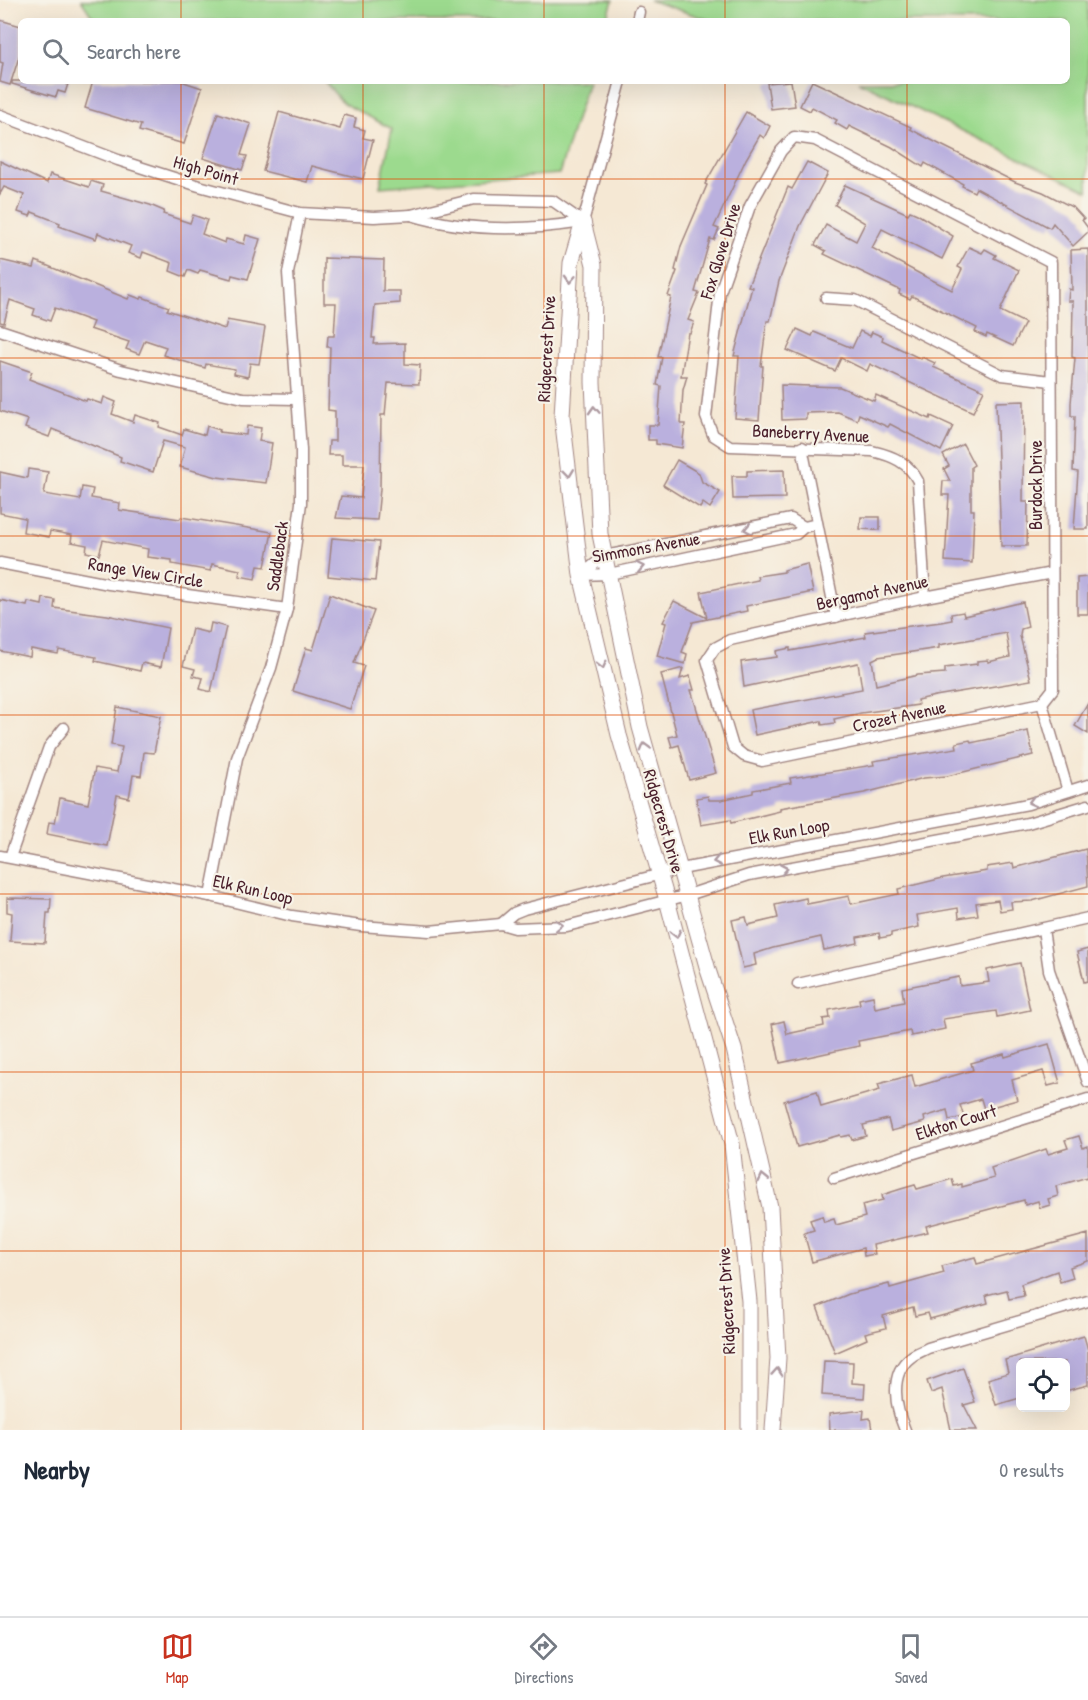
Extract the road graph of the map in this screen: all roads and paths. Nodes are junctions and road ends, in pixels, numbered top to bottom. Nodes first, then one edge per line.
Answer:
1 (620, 84) edge
2 (0, 115) edge
3 (460, 204) junction
4 (300, 213) junction
5 (411, 215) junction
6 (583, 222) junction
7 (462, 226) junction
8 (1051, 262) joint
9 (826, 298) dead end
10 (0, 330) edge
11 (1051, 381) junction
12 (295, 399) junction
13 (719, 441) joint
14 (802, 447) junction
15 (817, 524) junction
16 (804, 527) junction
17 (605, 556) junction
18 (0, 563) edge
19 (1052, 573) junction
20 (609, 574) junction
21 (580, 575) junction
22 (925, 597) junction
23 (287, 609) junction
24 (836, 617) junction
25 (1042, 703) junction
26 (64, 728) dead end
27 (762, 761) joint
28 (1088, 785) edge
29 (1068, 791) junction
30 (1088, 805) edge
31 (5, 857) edge
32 (681, 869) junction
33 (659, 874) junction
34 (688, 895) junction
35 (210, 896) junction
36 (667, 900) junction
37 (1088, 918) edge
38 (501, 924) junction
39 (1043, 929) junction
40 (798, 984) dead end
41 (1088, 1082) edge
42 (1088, 1099) edge
43 (834, 1178) dead end
44 (1088, 1301) edge
45 (749, 1430) edge
46 (773, 1430) edge
47 (905, 1430) edge

1 - 6 street, Ridgecrest Drive
2 - 4 street, High Point
3 - 5 street, High Point
3 - 6 street, High Point
3 - 7 street
4 - 5 street, High Point
4 - 12 street, Saddleback
5 - 7 street, High Point
6 - 7 street, High Point
17 -> 6 street, Ridgecrest Drive
6 -> 21 street, Ridgecrest Drive
8 - 11 street, Burdock Drive
8 - 13 street, Fox Glove Drive
9 - 11 street
10 - 12 street
11 - 19 street, Burdock Drive
12 - 23 street, Saddleback
13 - 14 street, Baneberry Avenue
14 - 15 street
14 - 22 street, Baneberry Avenue
15 - 16 street, Simmons Avenue
15 - 24 street
16 -> 17 street, Simmons Avenue
20 -> 16 street, Simmons Avenue
17 - 20 street, Ridgecrest Drive
17 - 21 street, Simmons Avenue
18 - 23 street, Range View Circle
19 - 22 street, Bergamot Avenue
19 - 25 street, Burdock Drive
20 - 21 street, Simmons Avenue
32 -> 20 street, Ridgecrest Drive
21 -> 33 street, Ridgecrest Drive
22 - 24 street, Bergamot Avenue
23 - 35 street, Saddleback
24 - 27 street, Bergamot Avenue
25 - 27 street, Crozet Avenue
25 - 29 street
26 - 31 street
28 - 29 street, Elk Run Loop
29 -> 32 street, Elk Run Loop
34 -> 30 street, Elk Run Loop
31 - 35 street, Elk Run Loop
32 - 33 street, Elk Run Loop
32 - 34 street, Ridgecrest Drive
33 - 36 street, Ridgecrest Drive
33 - 38 street, Elk Run Loop
34 - 36 street, Elk Run Loop
46 -> 34 street, Ridgecrest Drive
35 - 38 street, Elk Run Loop
38 -> 36 street, Elk Run Loop
36 -> 45 street, Ridgecrest Drive
37 - 39 street
39 - 40 street
39 - 41 street
42 - 43 street, Elkton Court
44 - 47 street

